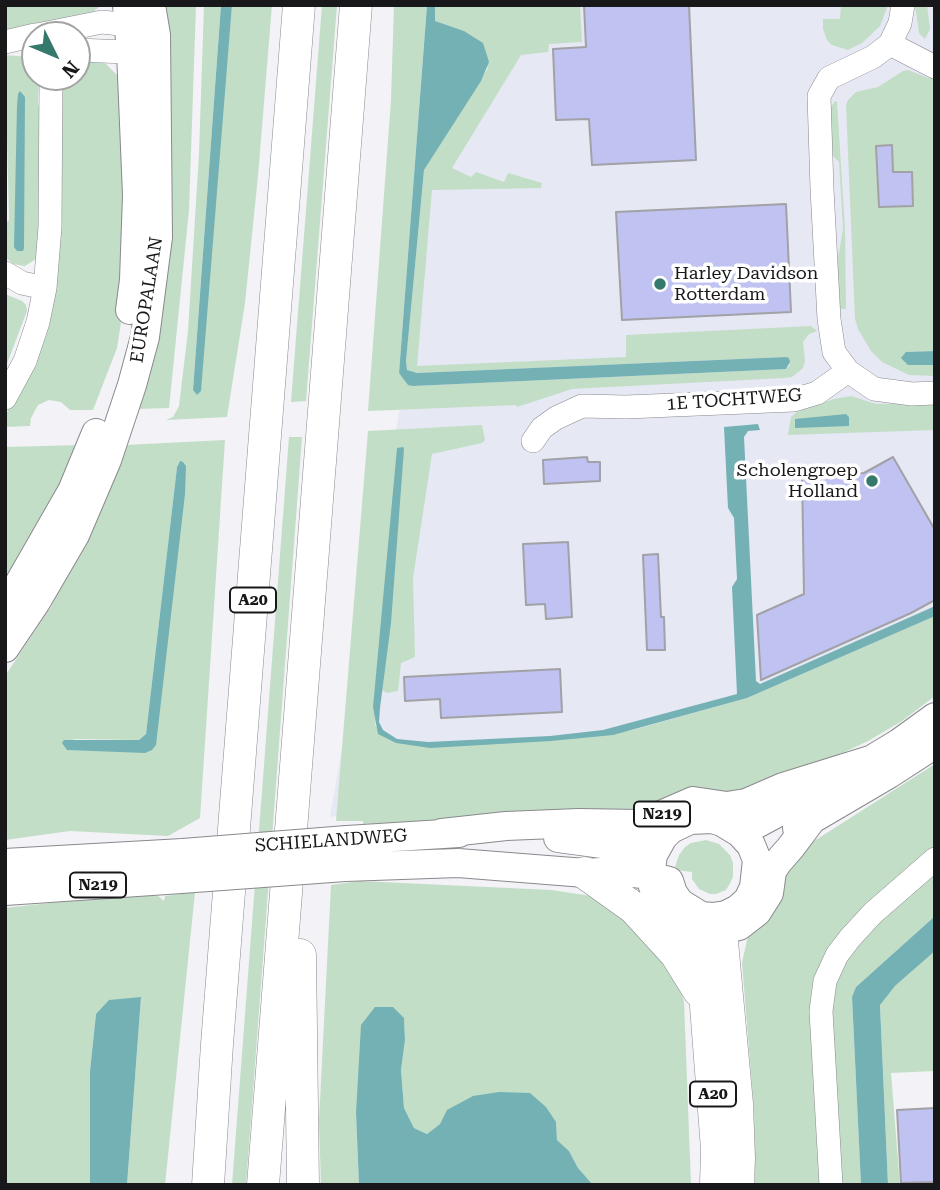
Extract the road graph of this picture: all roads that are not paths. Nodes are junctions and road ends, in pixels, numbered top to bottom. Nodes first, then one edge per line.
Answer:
1 (151, 5) edge
2 (299, 5) edge
3 (356, 5) edge
4 (903, 5) edge
5 (91, 25) edge
6 (129, 27) edge
7 (156, 35) junction
8 (91, 44) edge
9 (890, 44) junction
10 (935, 66) edge
11 (51, 91) edge
12 (5, 273) edge
13 (45, 288) junction
14 (848, 371) junction
15 (124, 384) junction
16 (935, 393) edge
17 (5, 398) edge
18 (533, 441) dead end
19 (97, 457) junction
20 (5, 608) edge
21 (5, 648) edge
22 (935, 717) edge
23 (935, 744) edge
24 (299, 748) junction
25 (873, 759) junction
26 (442, 833) junction
27 (740, 833) junction
28 (657, 845) junction
29 (346, 854) junction
30 (935, 859) edge
31 (5, 863) edge
32 (764, 865) junction
33 (182, 866) junction
34 (585, 873) junction
35 (657, 882) junction
36 (9, 892) edge
37 (719, 926) junction
38 (717, 1002) junction
39 (217, 1044) junction
40 (190, 1185) edge
41 (208, 1185) edge
42 (263, 1185) edge
43 (303, 1185) edge
44 (716, 1185) edge
45 (738, 1185) edge
46 (831, 1185) edge

1 - 7 main road, EUROPALAAN
2 - 39 highway, A20
3 - 24 highway
4 - 9 street
5 - 6 street
6 - 7 street
6 - 8 street
6 - 15 main road, EUROPALAAN
7 - 15 main road, EUROPALAAN
9 - 10 street
9 - 14 street
11 - 13 street
12 - 13 street
13 - 17 street
14 - 16 street
14 - 18 street, 1E TOCHTWEG
15 - 19 main road, EUROPALAAN
19 - 20 main road, EUROPALAAN
19 - 21 main road, EUROPALAAN
22 - 25 main road, N219
23 - 32 main road
24 - 42 highway
24 - 43 highway
25 - 26 main road, N219
25 - 27 main road, N219
26 - 28 main road, SCHIELANDWEG / N219
26 - 29 main road, SCHIELANDWEG / N219
27 - 28 main road, N219
27 - 32 main road
28 - 35 main road, N219
29 - 33 main road, SCHIELANDWEG / N219, bridge
29 - 34 main road, SCHIELANDWEG / N219
30 - 46 street
31 - 33 main road, SCHIELANDWEG / N219
32 - 37 main road
33 - 36 main road, SCHIELANDWEG / N219
34 - 35 main road, SCHIELANDWEG / N219
34 - 38 highway, A20
35 - 37 main road
37 - 38 highway, A20
37 - 38 highway, A20
38 - 44 highway, A20
38 - 45 highway, A20
39 - 40 highway, A20
39 - 41 highway, A20

